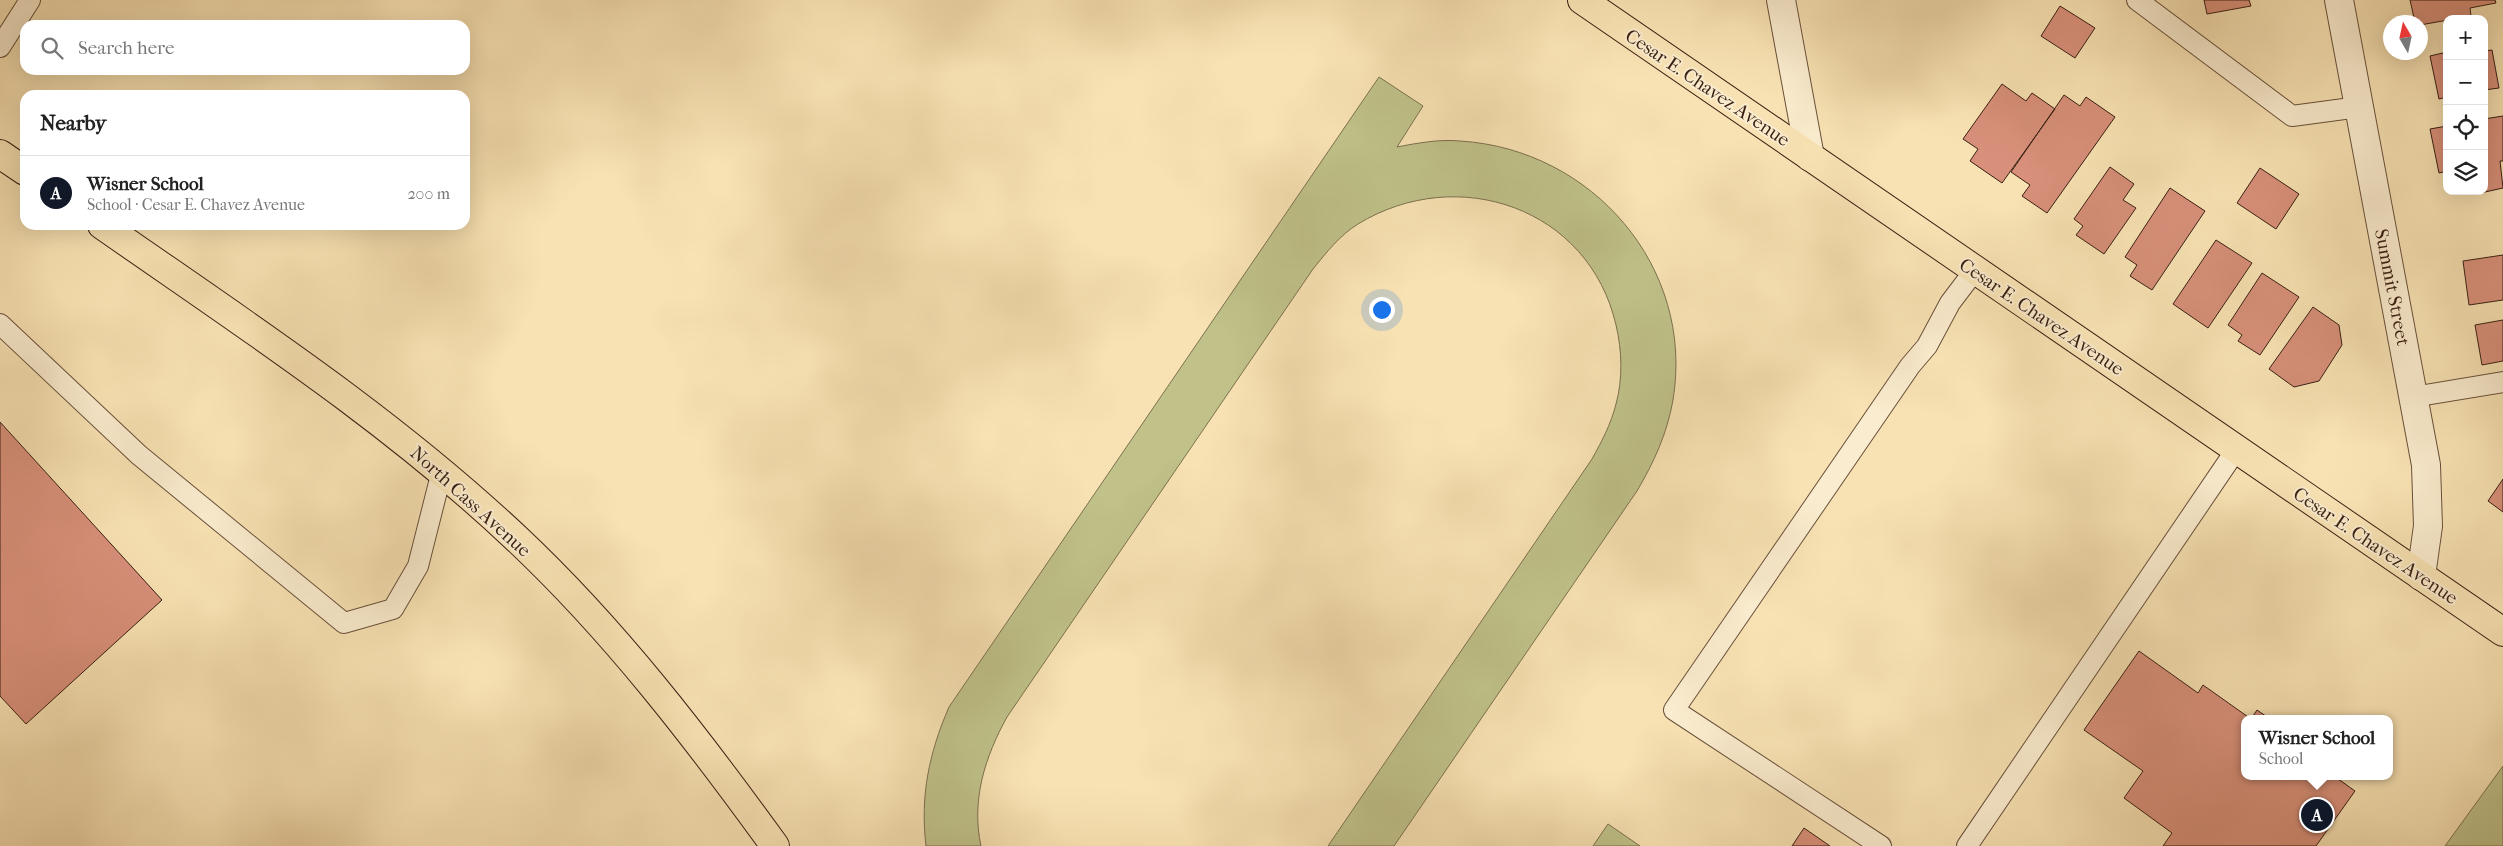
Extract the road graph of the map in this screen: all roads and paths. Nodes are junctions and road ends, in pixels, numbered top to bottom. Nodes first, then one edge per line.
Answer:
1 (30, 0) edge
2 (1582, 0) edge
3 (1781, 0) edge
4 (2137, 0) edge
5 (2339, 0) edge
6 (0, 47) edge
7 (2359, 107) junction
8 (0, 154) edge
9 (1810, 157) junction
10 (20, 168) edge
11 (109, 230) edge
12 (1975, 270) junction
13 (0, 324) edge
14 (2503, 382) edge
15 (2413, 397) junction
16 (2236, 450) junction
17 (442, 471) junction
18 (2420, 576) junction
19 (2503, 632) edge
20 (775, 846) edge
21 (1881, 846) edge
22 (1966, 846) edge

1 - 6 lane
2 - 9 main road, Cesar E. Chavez Avenue
3 - 9 street
4 - 7 lane
5 - 7 street, Summit Street
7 - 15 street, Summit Street
8 - 10 main road
9 - 12 main road, Cesar E. Chavez Avenue
11 - 17 main road, North Cass Avenue
12 - 16 main road, Cesar E. Chavez Avenue
12 - 21 lane
13 - 17 lane
14 - 15 lane
15 - 18 street, Summit Street
16 - 18 main road, Cesar E. Chavez Avenue
16 - 22 lane
17 - 20 main road, North Cass Avenue
18 - 19 main road, Cesar E. Chavez Avenue

